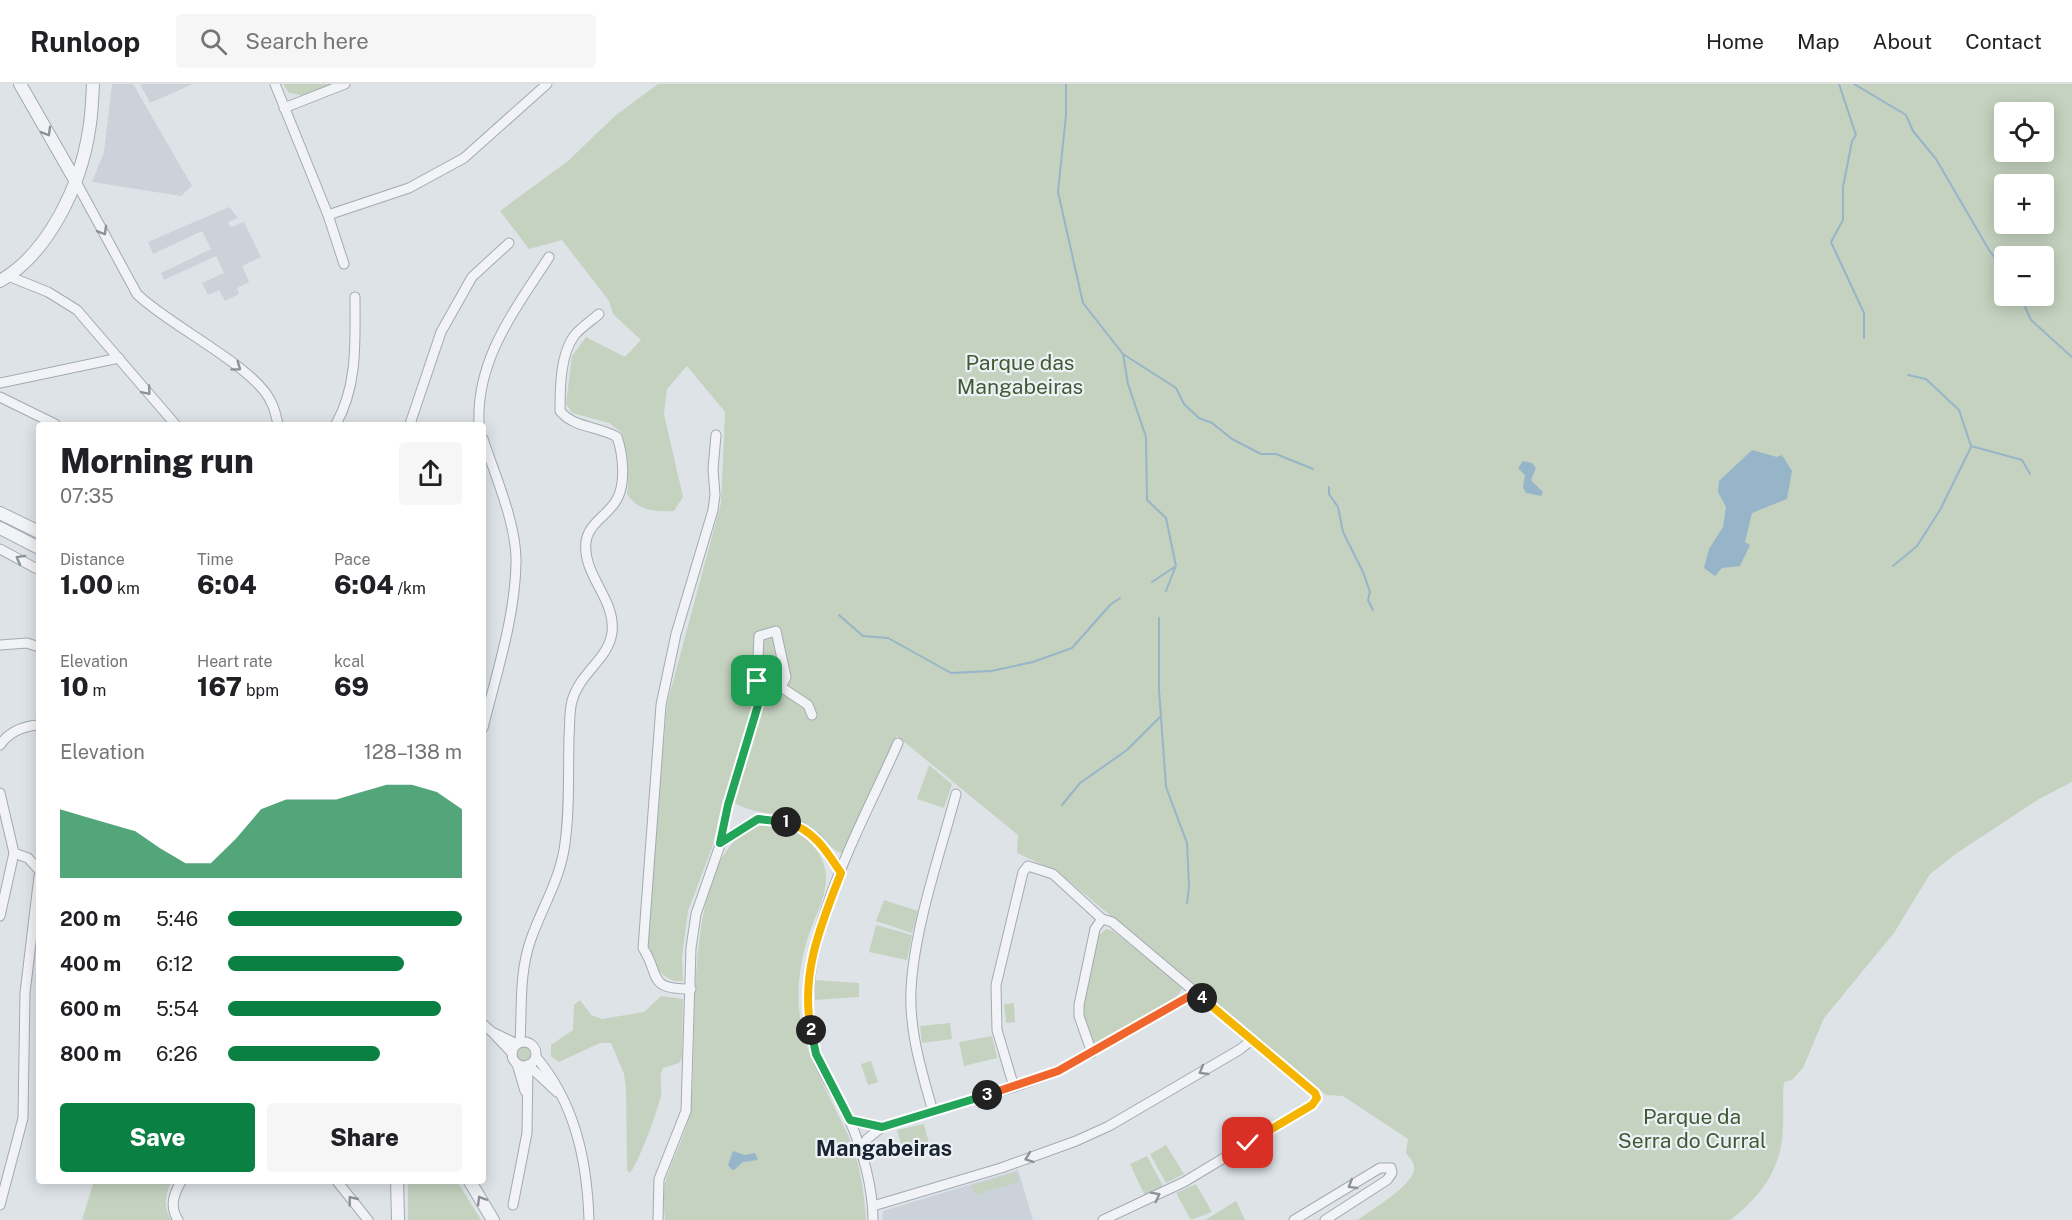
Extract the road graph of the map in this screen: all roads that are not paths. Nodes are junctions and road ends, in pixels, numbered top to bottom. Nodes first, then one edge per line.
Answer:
1 (20, 84) edge
2 (93, 84) edge
3 (275, 84) edge
4 (345, 84) edge
5 (547, 84) edge
6 (284, 108) junction
7 (82, 158) junction
8 (64, 161) junction
9 (75, 180) junction
10 (328, 215) junction
11 (509, 243) dead end
12 (549, 257) dead end
13 (344, 264) dead end
14 (4, 278) edge
15 (355, 297) dead end
16 (599, 314) dead end
17 (119, 358) junction
18 (0, 383) edge
19 (0, 398) edge
20 (51, 422) edge
21 (173, 422) edge
22 (277, 422) edge
23 (337, 422) edge
24 (411, 422) edge
25 (479, 422) edge
26 (716, 435) dead end
27 (486, 448) edge
28 (0, 513) edge
29 (21, 523) junction
30 (0, 528) edge
31 (36, 530) edge
32 (15, 536) junction
33 (0, 539) edge
34 (36, 546) edge
35 (0, 549) edge
36 (36, 568) edge
37 (0, 645) edge
38 (36, 646) edge
39 (782, 687) junction
40 (762, 692) junction
41 (486, 715) edge
42 (812, 715) dead end
43 (36, 725) edge
44 (898, 743) dead end
45 (0, 746) edge
46 (0, 793) edge
47 (956, 794) dead end
48 (720, 843) junction
49 (14, 853) junction
50 (36, 867) edge
51 (841, 873) junction
52 (36, 901) edge
53 (0, 916) edge
54 (1102, 918) junction
55 (691, 988) junction
56 (1195, 993) junction
57 (523, 1016) junction
58 (486, 1027) edge
59 (492, 1032) junction
60 (1252, 1040) junction
61 (518, 1043) junction
62 (531, 1043) junction
63 (512, 1053) junction
64 (1092, 1053) junction
65 (536, 1056) junction
66 (517, 1064) junction
67 (528, 1065) junction
68 (1014, 1087) junction
69 (562, 1097) junction
70 (528, 1102) junction
71 (933, 1112) junction
72 (850, 1120) junction
73 (882, 1127) junction
74 (861, 1151) junction
75 (180, 1184) edge
76 (339, 1184) edge
77 (397, 1184) edge
78 (471, 1184) edge
79 (513, 1204) dead end
80 (0, 1205) edge
81 (873, 1206) junction
82 (178, 1220) edge
83 (368, 1220) edge
84 (398, 1220) edge
85 (493, 1220) edge
86 (589, 1220) edge
87 (658, 1220) edge
88 (873, 1220) edge
89 (1103, 1220) edge
90 (1294, 1220) edge
91 (1325, 1220) edge

1 -> 8 street
2 - 7 street
3 - 6 street
4 - 6 street
5 - 10 street
6 - 10 street
7 - 8 street
7 - 9 street
8 - 9 street
9 - 14 street
9 -> 22 street
10 - 13 street
11 - 24 street
12 - 25 street
14 - 17 street
15 - 23 street
16 - 57 street
17 - 18 street
17 -> 21 street
19 - 20 street
26 - 55 street
27 - 41 street
28 - 29 street
29 - 31 street
29 - 32 street
30 - 32 street
32 - 33 street
32 - 34 street
36 -> 35 street
37 - 38 street
39 - 40 street
39 - 40 street
39 - 42 street
40 - 48 street
43 - 45 street
44 - 51 street
46 - 49 street
47 - 71 street
48 - 51 street
48 - 55 street
49 - 50 street
49 - 53 street
51 - 72 street
52 - 80 street
54 - 56 street
54 - 64 street
54 - 68 street
55 - 87 street
56 - 60 street
56 - 64 street
57 - 61 street
57 - 62 street
58 - 59 street
59 - 61 street
59 - 63 street
60 -> 81 street
89 -> 60 street
61 - 62 street
61 - 63 street
62 - 65 street
63 - 66 street
64 - 68 street
65 - 67 street
65 - 69 street
66 - 67 street
66 - 70 street
67 - 69 street
67 - 70 street
68 - 71 street
69 - 86 street
70 - 79 street
71 - 73 street
72 - 73 street
72 - 74 street
73 - 74 street
74 - 81 street
75 - 82 street
83 -> 76 street
77 - 84 street
85 -> 78 street
81 - 88 street
91 -> 90 street

